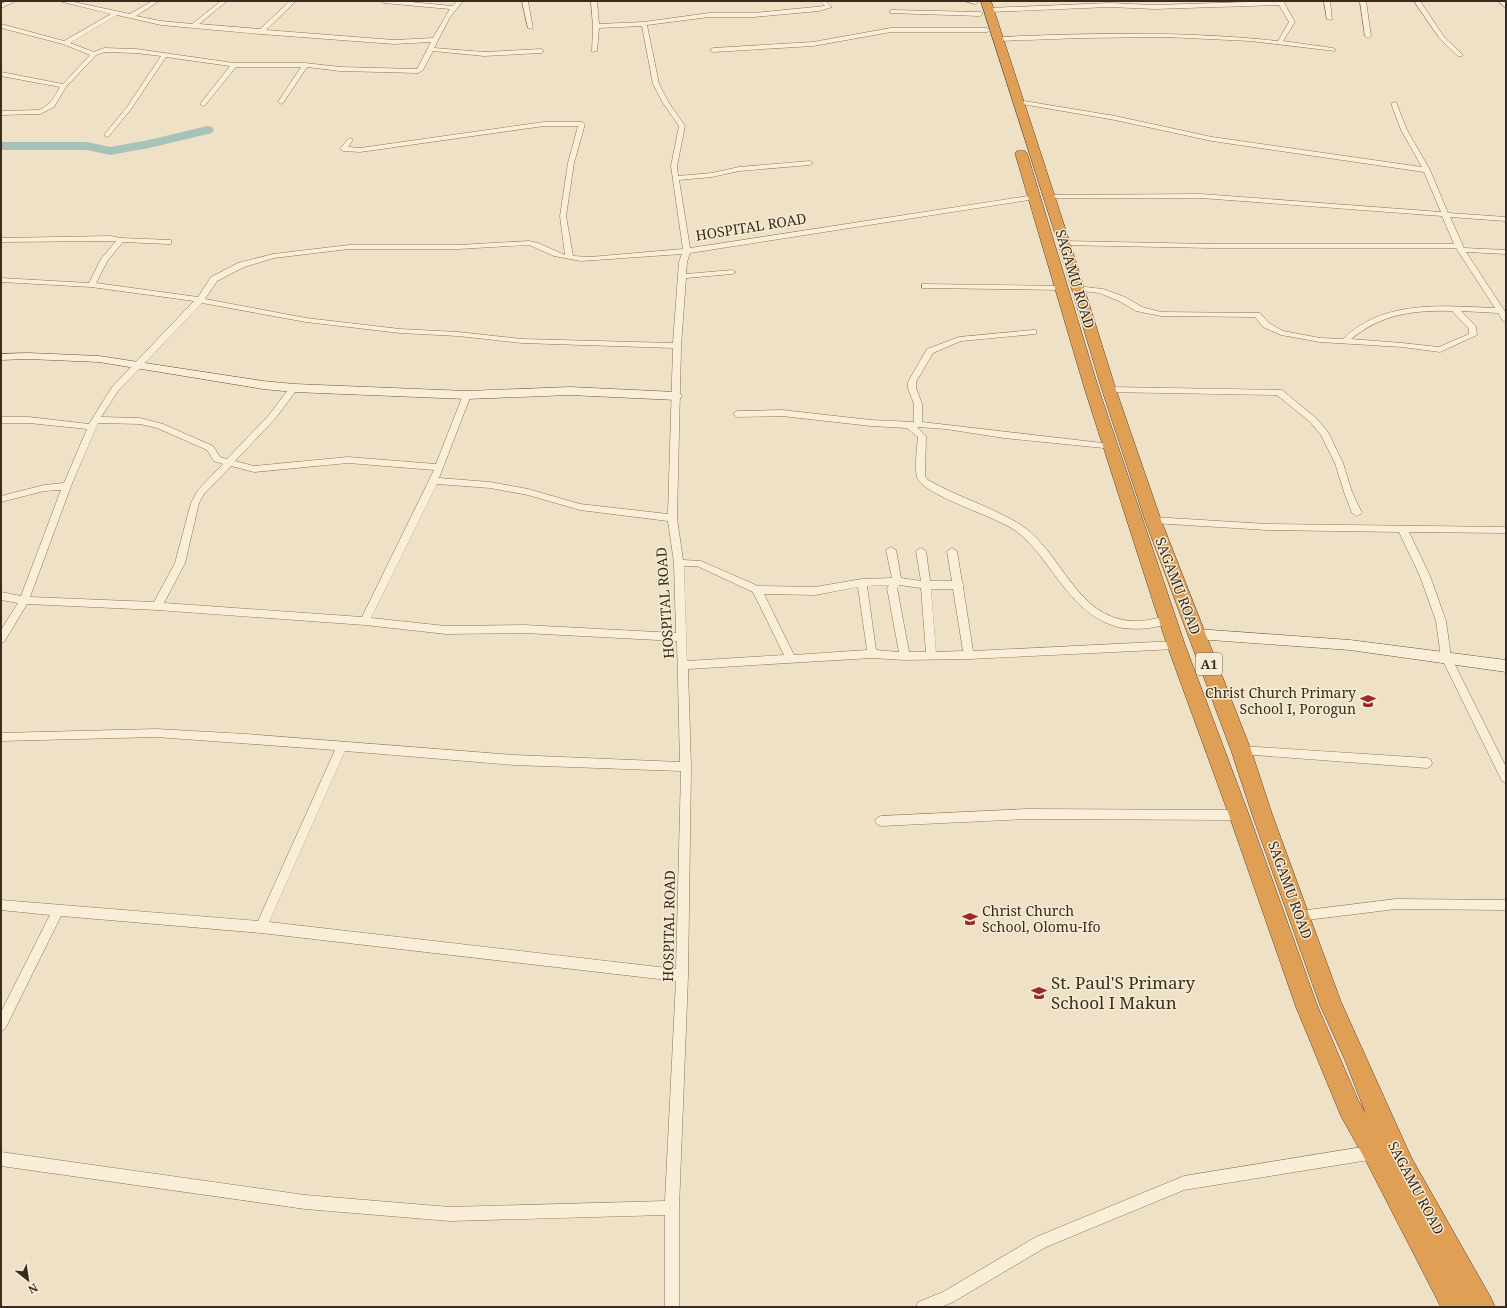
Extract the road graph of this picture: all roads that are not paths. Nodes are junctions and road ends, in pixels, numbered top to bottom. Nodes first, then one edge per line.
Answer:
1 (13, 1) edge
2 (62, 1) edge
3 (156, 1) edge
4 (224, 1) edge
5 (294, 1) edge
6 (384, 1) edge
7 (460, 1) edge
8 (525, 1) edge
9 (594, 1) edge
10 (823, 1) edge
11 (967, 1) edge
12 (1327, 1) edge
13 (1364, 1) edge
14 (1417, 1) edge
15 (1501, 1) edge
16 (75, 2) edge
17 (1281, 2) edge
18 (1, 6) edge
19 (1506, 6) edge
20 (453, 8) junction
21 (116, 12) junction
22 (892, 12) dead end
23 (984, 14) edge
24 (131, 16) junction
25 (1330, 18) dead end
26 (644, 24) junction
27 (1, 26) edge
28 (193, 26) junction
29 (596, 26) junction
30 (531, 28) dead end
31 (260, 32) junction
32 (1368, 36) dead end
33 (434, 40) junction
34 (1280, 42) junction
35 (65, 43) junction
36 (431, 49) junction
37 (713, 50) dead end
38 (1333, 50) dead end
39 (540, 51) dead end
40 (594, 51) dead end
41 (94, 54) junction
42 (1460, 55) dead end
43 (164, 56) junction
44 (234, 65) junction
45 (305, 65) junction
46 (1, 74) edge
47 (64, 86) junction
48 (281, 102) dead end
49 (1018, 102) junction
50 (1394, 103) dead end
51 (203, 104) dead end
52 (1, 113) edge
53 (107, 135) dead end
54 (350, 140) dead end
55 (810, 163) dead end
56 (1426, 170) junction
57 (675, 178) junction
58 (1042, 197) junction
59 (1446, 214) junction
60 (1506, 218) edge
61 (1, 240) edge
62 (121, 240) junction
63 (168, 242) dead end
64 (1064, 243) junction
65 (1460, 248) junction
66 (687, 251) junction
67 (1506, 252) edge
68 (569, 256) junction
69 (732, 272) dead end
70 (683, 276) junction
71 (1, 280) edge
72 (91, 285) junction
73 (925, 286) dead end
74 (1070, 288) junction
75 (200, 300) junction
76 (1455, 310) junction
77 (1504, 315) edge
78 (1033, 332) dead end
79 (1346, 340) junction
80 (677, 346) junction
81 (1, 357) edge
82 (138, 366) junction
83 (294, 388) junction
84 (1109, 390) junction
85 (467, 395) junction
86 (676, 396) junction
87 (737, 414) dead end
88 (1, 420) edge
89 (93, 424) junction
90 (918, 424) junction
91 (909, 425) junction
92 (946, 426) junction
93 (922, 436) junction
94 (1111, 447) junction
95 (230, 463) junction
96 (439, 467) junction
97 (434, 481) junction
98 (67, 486) junction
99 (1, 499) edge
100 (1356, 513) dead end
101 (672, 518) junction
102 (1153, 520) junction
103 (1403, 530) junction
104 (1506, 530) edge
105 (891, 550) dead end
106 (921, 551) dead end
107 (952, 551) dead end
108 (679, 563) junction
109 (1174, 574) junction
110 (1153, 576) junction
111 (897, 581) junction
112 (862, 583) junction
113 (926, 585) junction
114 (958, 585) junction
115 (757, 590) junction
116 (1, 596) edge
117 (24, 600) junction
118 (156, 606) junction
119 (1168, 620) junction
120 (365, 621) junction
121 (1197, 634) junction
122 (681, 637) junction
123 (1, 639) edge
124 (1176, 645) junction
125 (872, 654) junction
126 (931, 655) junction
127 (969, 655) junction
128 (905, 656) junction
129 (1446, 657) junction
130 (791, 659) junction
131 (683, 664) junction
132 (1506, 666) edge
133 (1, 737) edge
134 (342, 746) junction
135 (1241, 750) junction
136 (1427, 763) dead end
137 (686, 767) junction
138 (1506, 778) edge
139 (1239, 815) junction
140 (881, 821) dead end
141 (1, 905) edge
142 (1506, 905) edge
143 (58, 910) junction
144 (1299, 916) junction
145 (261, 927) junction
146 (682, 976) junction
147 (5, 1006) edge
148 (1, 1025) edge
149 (1375, 1152) junction
150 (1, 1159) edge
151 (672, 1208) junction
152 (948, 1302) edge
153 (672, 1307) edge
154 (923, 1307) edge
155 (1455, 1307) edge
156 (1482, 1307) edge

1 - 18 street
2 - 16 street
3 - 24 street
4 - 28 street
5 - 31 street
6 - 20 street
7 - 20 street
8 - 30 street
9 - 29 street
10 - 26 street
11 - 23 street
12 - 25 street
13 - 32 street
14 - 42 street
15 - 19 street
16 - 21 street
17 - 23 street
17 - 34 street
20 - 33 street
21 - 24 street
21 - 35 street
22 - 23 street
23 - 34 street
23 - 37 street
23 - 49 highway, SAGAMU ROAD / A1
23 - 58 highway, SAGAMU ROAD / A1
24 - 28 street
26 - 29 street
26 - 57 street
27 - 35 street
28 - 31 street
29 - 40 street
31 - 33 street
33 - 36 street
34 - 38 street
35 - 41 street
36 - 39 street
36 - 45 street
41 - 43 street
41 - 47 street
43 - 44 street
43 - 53 street
44 - 45 street
44 - 51 street
45 - 48 street
46 - 47 street
47 - 52 street
49 - 56 street
49 - 58 highway, SAGAMU ROAD / A1
50 - 56 street
54 - 68 street
55 - 57 street
56 - 59 street
57 - 66 street
58 - 59 street, HOSPITAL ROAD
58 - 64 highway, SAGAMU ROAD / A1
58 - 66 street, HOSPITAL ROAD
58 - 74 highway, SAGAMU ROAD / A1
59 - 60 street, HOSPITAL ROAD
59 - 65 street
61 - 62 street
62 - 63 street
62 - 72 street
64 - 65 street
64 - 74 highway, SAGAMU ROAD / A1
65 - 67 street
65 - 77 street
66 - 68 street
66 - 70 street, HOSPITAL ROAD
68 - 75 street
69 - 70 street
70 - 80 street, HOSPITAL ROAD
71 - 72 street
72 - 75 street
73 - 74 street
74 - 79 street
74 - 84 highway, SAGAMU ROAD / A1
74 - 94 highway, SAGAMU ROAD / A1
75 - 80 street
75 - 82 street
76 - 77 street
76 - 79 street
76 - 79 street
78 - 90 street
80 - 86 street, HOSPITAL ROAD
81 - 82 street
82 - 83 street
82 - 89 street
83 - 85 street
83 - 95 street
84 - 100 street
84 - 102 highway, SAGAMU ROAD / A1
85 - 86 street
85 - 96 street
86 - 101 street, HOSPITAL ROAD
87 - 91 street
88 - 89 street
89 - 95 street
89 - 98 street
90 - 91 street
90 - 92 street
91 - 93 street
92 - 93 street
92 - 94 street
93 - 119 street
94 - 110 highway, SAGAMU ROAD / A1
95 - 96 street
95 - 118 street
96 - 97 street
97 - 101 street
97 - 120 street
98 - 99 street
98 - 117 street
101 - 108 street, HOSPITAL ROAD
102 - 103 street
102 - 109 highway, SAGAMU ROAD / A1
103 - 104 street
103 - 129 street
105 - 111 street
106 - 113 street
107 - 114 street
108 - 115 street
108 - 122 street, HOSPITAL ROAD
109 - 110 highway
109 - 121 highway, SAGAMU ROAD / A1
110 - 119 highway, SAGAMU ROAD / A1
111 - 112 street
111 - 113 street
111 - 128 street
112 - 115 street
112 - 125 street
113 - 114 street
113 - 126 street
114 - 127 street
115 - 130 street
116 - 117 street
117 - 118 street
117 - 123 street
118 - 120 street
119 - 124 highway, SAGAMU ROAD / A1
120 - 122 street
121 - 129 street
121 - 135 highway, SAGAMU ROAD / A1
122 - 131 street, HOSPITAL ROAD
124 - 127 street
124 - 139 highway, SAGAMU ROAD / A1
125 - 128 street
125 - 130 street
126 - 127 street
126 - 128 street
129 - 132 street
129 - 138 street
130 - 131 street
131 - 137 street, HOSPITAL ROAD
133 - 134 street
134 - 137 street
134 - 145 street
135 - 136 street
135 - 144 highway, SAGAMU ROAD / A1
137 - 146 street, HOSPITAL ROAD
139 - 140 street
139 - 149 highway, SAGAMU ROAD / A1
141 - 143 street
142 - 144 street
143 - 145 street
143 - 147 street
144 - 156 highway, SAGAMU ROAD / A1
145 - 146 street
146 - 151 street, HOSPITAL ROAD
147 - 148 street
149 - 152 street
149 - 155 highway, SAGAMU ROAD / A1
150 - 151 street
151 - 153 street, HOSPITAL ROAD
152 - 154 street

